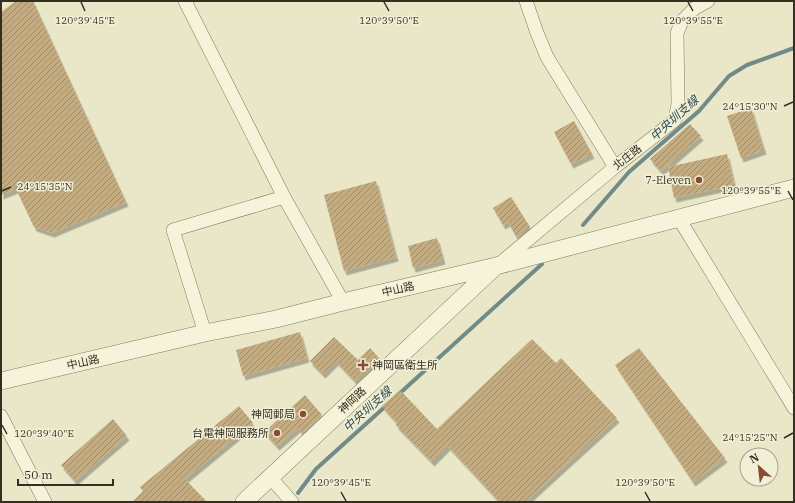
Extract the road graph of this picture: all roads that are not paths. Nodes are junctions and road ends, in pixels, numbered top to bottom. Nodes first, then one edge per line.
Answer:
1 (185, 1) edge
2 (526, 1) edge
3 (708, 1) edge
4 (615, 167) junction
5 (794, 188) edge
6 (284, 197) junction
7 (678, 218) junction
8 (496, 266) junction
9 (343, 302) junction
10 (205, 333) junction
11 (1, 381) edge
12 (794, 408) edge
13 (1, 416) edge
14 (270, 476) junction
15 (45, 502) edge
16 (244, 502) edge
17 (292, 502) edge

1 - 6 street
2 - 4 street
3 - 4 street, 北庄路
4 - 8 street, 北庄路
5 - 7 street, 中山路
6 - 9 street
6 - 10 street
7 - 8 street, 中山路
7 - 12 street
8 - 9 street, 中山路
8 - 14 street, 神岡路
9 - 10 street, 中山路
10 - 11 street, 中山路
13 - 15 street
14 - 16 street, 神岡路
14 - 17 street

